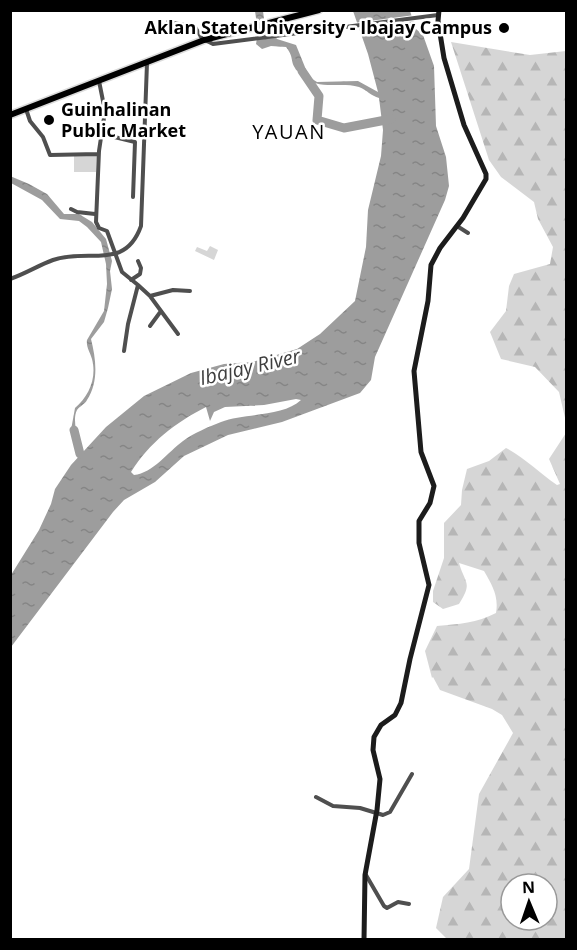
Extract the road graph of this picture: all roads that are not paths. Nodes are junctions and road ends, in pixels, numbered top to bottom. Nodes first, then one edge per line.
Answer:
1 (319, 10) edge
2 (439, 13) edge
3 (168, 22) dead end
4 (204, 40) junction
5 (147, 63) junction
6 (99, 81) junction
7 (26, 110) junction
8 (10, 115) edge
9 (102, 134) junction
10 (99, 154) junction
11 (133, 197) dead end
12 (71, 209) dead end
13 (95, 214) junction
14 (457, 226) junction
15 (468, 233) dead end
16 (115, 255) junction
17 (138, 261) dead end
18 (10, 279) edge
19 (131, 280) junction
20 (138, 285) junction
21 (190, 291) dead end
22 (150, 296) junction
23 (160, 311) junction
24 (150, 326) dead end
25 (178, 334) dead end
26 (124, 351) dead end
27 (412, 774) dead end
28 (316, 797) dead end
29 (376, 814) junction
30 (365, 875) junction
31 (409, 904) dead end
32 (364, 939) edge

1 - 4 main road
2 - 4 street
2 - 14 street
3 - 4 street
4 - 5 main road
5 - 6 main road
5 - 16 street
6 - 7 main road
6 - 9 street
7 - 8 main road
7 - 10 street
9 - 10 street
9 - 11 street
10 - 13 street
12 - 13 street
13 - 16 street
14 - 15 street
14 - 29 street
16 - 18 street
16 - 19 street
17 - 19 street
19 - 20 street
20 - 22 street
20 - 26 street
21 - 22 street
22 - 23 street
23 - 24 street
23 - 25 street
27 - 29 street
28 - 29 street
29 - 30 street
30 - 31 street
30 - 32 street

